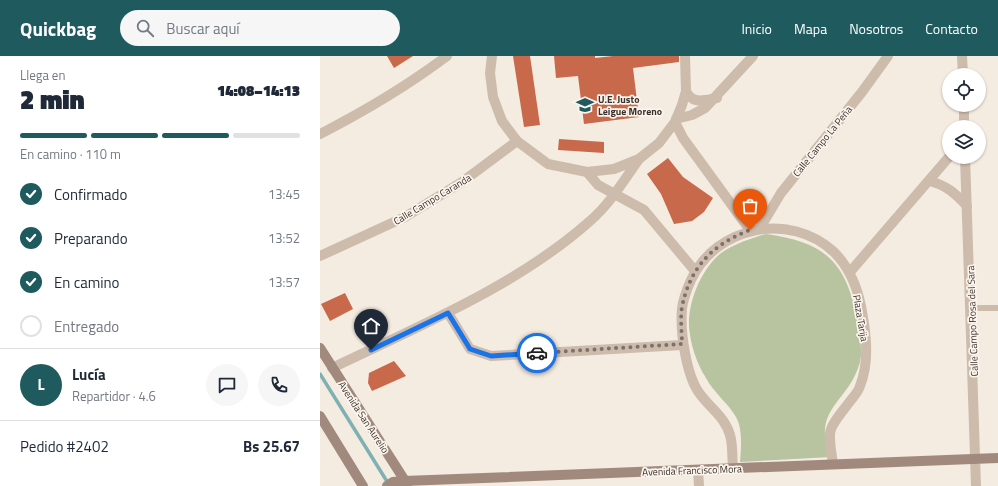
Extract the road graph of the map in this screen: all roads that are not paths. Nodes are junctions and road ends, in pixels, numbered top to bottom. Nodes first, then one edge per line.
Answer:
1 (447, 56) edge
2 (492, 56) edge
3 (685, 56) edge
4 (753, 56) edge
5 (888, 56) edge
6 (962, 56) edge
7 (963, 68) edge
8 (686, 91) junction
9 (717, 98) junction
10 (676, 120) junction
11 (320, 134) edge
12 (517, 141) junction
13 (639, 159) junction
14 (943, 164) edge
15 (965, 164) edge
16 (587, 172) junction
17 (929, 181) junction
18 (614, 195) junction
19 (967, 206) junction
20 (755, 229) junction
21 (320, 256) edge
22 (695, 270) junction
23 (850, 272) junction
24 (971, 308) junction
25 (998, 308) edge
26 (448, 313) junction
27 (682, 344) junction
28 (320, 348) edge
29 (332, 368) junction
30 (320, 416) edge
31 (998, 458) edge
32 (976, 459) junction
33 (833, 464) junction
34 (733, 468) junction
35 (698, 470) junction
36 (406, 483) edge
37 (390, 484) edge
38 (363, 486) edge
39 (700, 486) edge
40 (976, 486) edge

1 - 11 street
2 - 12 street
3 - 8 street
4 - 9 street
5 - 20 street, Calle Campo La Peña
6 - 7 street
8 - 9 street
8 - 10 street
9 - 10 street
10 - 13 street
10 - 20 street
12 - 16 street
12 - 21 street, Calle Campo Caranda
13 - 16 street
13 - 18 street
14 - 17 street
15 - 19 street, Calle Campo Rosa del Sara
16 - 18 street
17 - 19 street
17 - 23 street
18 - 22 street
18 - 26 street
19 - 24 street, Calle Campo Rosa del Sara
20 - 22 street, Plaza Tarija
20 - 23 street, Plaza Tarija
22 - 27 street, Plaza Tarija
23 - 33 street, Plaza Tarija
24 - 25 lane
24 - 32 street, Calle Campo Rosa del Sara
26 - 27 street
26 - 29 street
27 - 34 street, Plaza Tarija
28 - 29 street, Avenida San Aurelio
29 - 36 street, Avenida San Aurelio
30 - 38 street
31 - 32 street, Avenida Francisco Mora
32 - 33 street, Avenida Francisco Mora
32 - 40 street, Calle Campo Rosa del Sara
33 - 34 street, Avenida Francisco Mora
34 - 35 street, Avenida Francisco Mora
35 - 36 street, Avenida Francisco Mora
35 - 39 street
36 - 37 street, Avenida Francisco Mora

